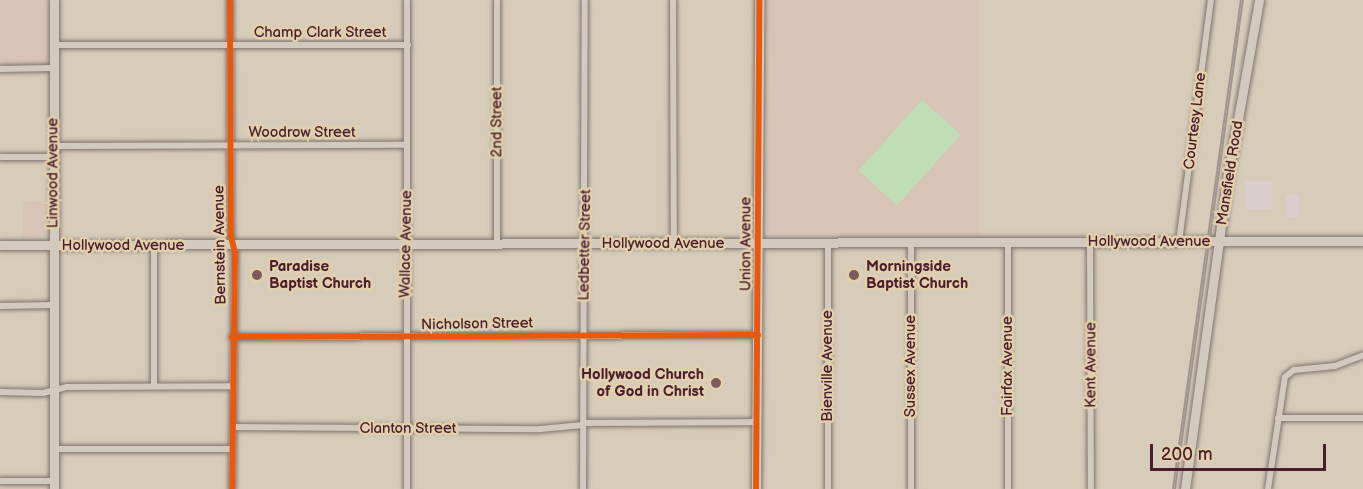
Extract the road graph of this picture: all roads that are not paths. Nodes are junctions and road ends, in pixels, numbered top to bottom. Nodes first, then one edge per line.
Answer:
1 (54, 0) edge
2 (230, 0) edge
3 (407, 0) edge
4 (497, 0) edge
5 (585, 0) edge
6 (673, 0) edge
7 (759, 0) edge
8 (1211, 0) edge
9 (1259, 0) edge
10 (53, 45) junction
11 (230, 45) junction
12 (408, 45) junction
13 (53, 68) junction
14 (0, 69) edge
15 (231, 145) junction
16 (407, 145) junction
17 (53, 146) junction
18 (0, 157) edge
19 (53, 157) junction
20 (1363, 241) edge
21 (1008, 242) junction
22 (1090, 242) junction
23 (1179, 242) junction
24 (1219, 242) junction
25 (758, 243) junction
26 (828, 243) junction
27 (911, 243) junction
28 (406, 244) junction
29 (497, 244) junction
30 (586, 244) junction
31 (674, 244) junction
32 (0, 245) edge
33 (234, 245) junction
34 (53, 246) junction
35 (154, 246) junction
36 (53, 305) junction
37 (0, 306) edge
38 (583, 335) junction
39 (758, 335) junction
40 (232, 337) junction
41 (406, 337) junction
42 (1363, 355) edge
43 (154, 386) junction
44 (231, 386) junction
45 (54, 389) junction
46 (0, 392) edge
47 (1278, 418) junction
48 (1363, 418) edge
49 (756, 422) junction
50 (583, 424) junction
51 (233, 427) junction
52 (406, 427) junction
53 (54, 449) junction
54 (232, 449) junction
55 (0, 481) edge
56 (54, 485) edge
57 (232, 489) edge
58 (406, 489) edge
59 (583, 489) edge
60 (756, 489) edge
61 (828, 489) edge
62 (911, 489) edge
63 (1008, 489) edge
64 (1091, 489) edge
65 (1185, 489) edge
66 (1268, 489) edge

1 - 10 main road, Linwood Avenue
2 - 11 street, Bernstein Avenue
3 - 12 street, Wallace Avenue
4 - 29 street, 2nd Street
5 - 30 street, Ledbetter Street
6 - 31 street
7 - 25 main road, Union Avenue
8 - 23 street, Courtesy Lane
9 - 24 main road, Mansfield Road
10 - 11 street, Champ Clark Street
10 - 13 main road, Linwood Avenue
11 - 12 street, Champ Clark Street
11 - 15 street, Bernstein Avenue
12 - 16 street, Wallace Avenue
13 - 14 street
13 - 17 main road, Linwood Avenue
15 - 16 street, Woodrow Street
15 - 17 street, Woodrow Street
15 - 33 street, Bernstein Avenue
16 - 28 street, Wallace Avenue
17 - 19 main road, Linwood Avenue
18 - 19 street
19 - 34 main road, Linwood Avenue
20 - 24 main road, Hollywood Avenue
21 - 22 main road, Hollywood Avenue
21 - 27 main road, Hollywood Avenue
21 - 63 street, Fairfax Avenue
22 - 23 main road, Hollywood Avenue
22 - 64 street, Kent Avenue
23 - 24 main road, Hollywood Avenue
24 - 65 main road, Mansfield Road
25 - 26 main road, Hollywood Avenue
25 - 31 main road, Hollywood Avenue
25 - 39 main road, Union Avenue
26 - 27 main road, Hollywood Avenue
26 - 61 street, Bienville Avenue
27 - 62 street, Sussex Avenue
28 - 29 main road, Hollywood Avenue
28 - 33 main road, Hollywood Avenue
28 - 41 street, Wallace Avenue
29 - 30 main road, Hollywood Avenue
30 - 31 main road, Hollywood Avenue
30 - 38 street, Ledbetter Street
32 - 34 main road, Hollywood Avenue
33 - 35 main road, Hollywood Avenue
33 - 40 street, Bernstein Avenue
34 - 35 main road, Hollywood Avenue
34 - 36 main road, Linwood Avenue
35 - 43 street
36 - 37 street
36 - 45 main road, Linwood Avenue
38 - 39 street, Nicholson Street
38 - 41 street, Nicholson Street
38 - 50 street, Ledbetter Street
39 - 49 main road, Union Avenue
40 - 41 street, Nicholson Street
40 - 44 street, Bernstein Avenue
41 - 52 street, Wallace Avenue
42 - 47 street
43 - 44 street
43 - 45 street
44 - 51 street, Bernstein Avenue
45 - 46 street
45 - 53 main road, Linwood Avenue
47 - 48 street
47 - 66 street
49 - 50 street, Clanton Street
49 - 60 main road, Union Avenue
50 - 52 street, Clanton Street
50 - 59 street, Ledbetter Street
51 - 52 street, Clanton Street
51 - 54 street, Bernstein Avenue
52 - 58 street, Wallace Avenue
53 - 54 street
53 - 56 main road, Linwood Avenue
54 - 57 street, Bernstein Avenue
55 - 56 street

